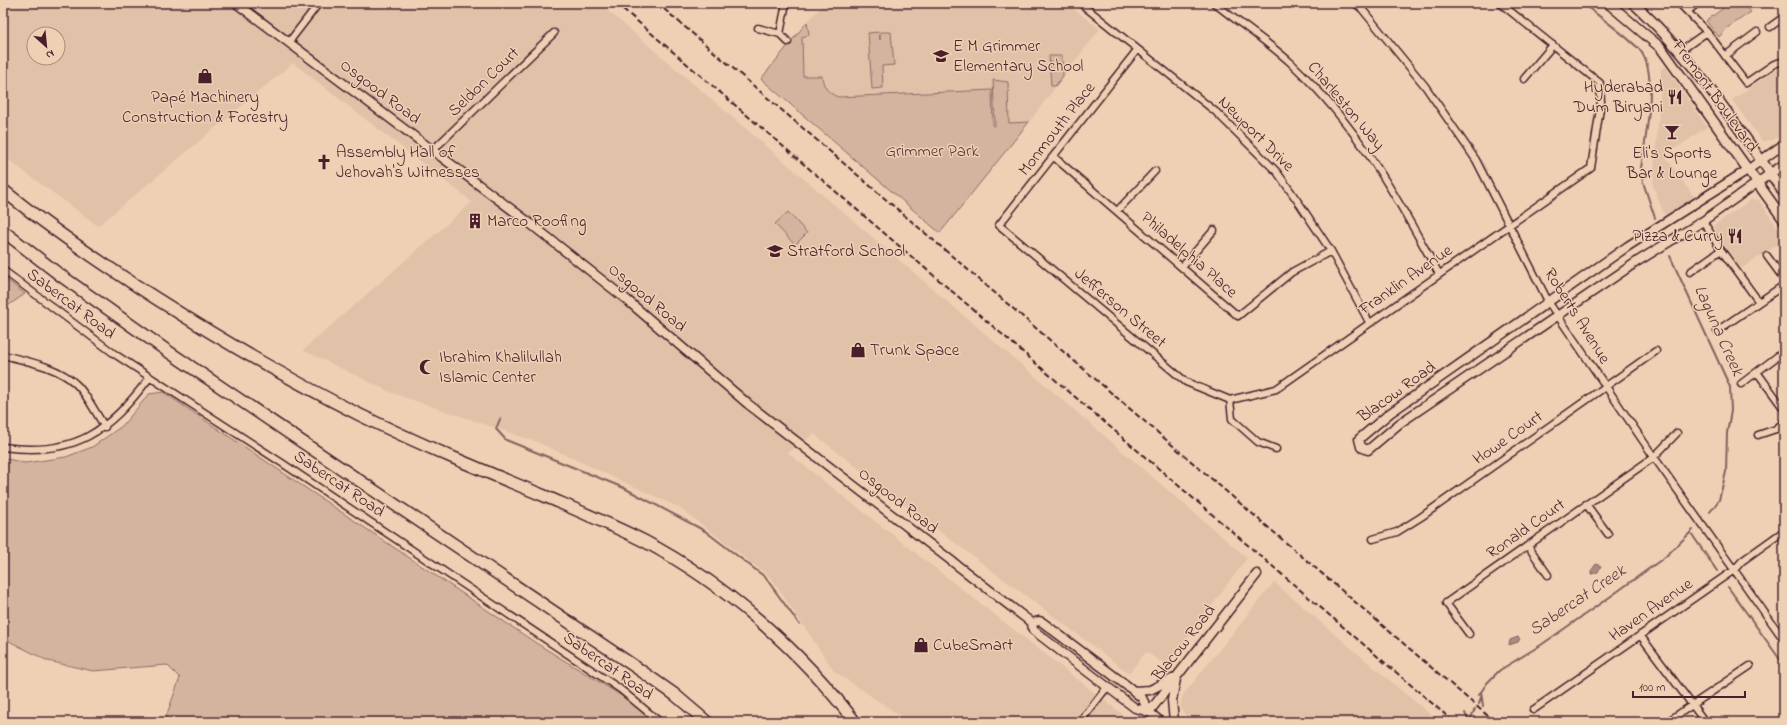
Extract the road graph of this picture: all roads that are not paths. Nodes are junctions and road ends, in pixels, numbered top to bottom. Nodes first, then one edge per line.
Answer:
1 (236, 3) edge
2 (319, 3) edge
3 (786, 3) edge
4 (1080, 3) edge
5 (1214, 3) edge
6 (1355, 3) edge
7 (1500, 3) edge
8 (1608, 3) edge
9 (1633, 3) edge
10 (1679, 3) edge
11 (1698, 3) edge
12 (1688, 11) junction
13 (1784, 17) edge
14 (1770, 27) dead end
15 (758, 28) dead end
16 (1707, 32) junction
17 (1757, 32) dead end
18 (554, 33) dead end
19 (780, 34) junction
20 (289, 42) junction
21 (788, 42) dead end
22 (1553, 45) junction
23 (1137, 50) junction
24 (1680, 51) junction
25 (1725, 56) junction
26 (1784, 60) edge
27 (1524, 79) dead end
28 (1784, 144) edge
29 (433, 150) junction
30 (1054, 157) junction
31 (1762, 160) junction
32 (1784, 164) edge
33 (1749, 169) junction
34 (1155, 171) dead end
35 (1771, 174) junction
36 (1758, 183) junction
37 (3, 190) edge
38 (1784, 193) edge
39 (1117, 211) junction
40 (1784, 220) edge
41 (1703, 221) junction
42 (999, 225) joint
43 (1509, 226) junction
44 (1214, 230) dead end
45 (3, 231) edge
46 (1721, 250) junction
47 (1331, 252) junction
48 (1767, 256) dead end
49 (1182, 267) junction
50 (3, 270) edge
51 (1690, 272) dead end
52 (1439, 274) junction
53 (1784, 279) edge
54 (1784, 285) edge
55 (1759, 302) junction
56 (1549, 303) junction
57 (1557, 315) junction
58 (1369, 322) junction
59 (1718, 331) dead end
60 (1784, 333) edge
61 (1656, 351) dead end
62 (3, 355) edge
63 (1757, 372) junction
64 (150, 377) junction
65 (1741, 384) dead end
66 (1606, 386) junction
67 (1230, 400) junction
68 (1784, 409) edge
69 (1784, 422) edge
70 (105, 427) junction
71 (1677, 433) dead end
72 (1758, 435) dead end
73 (3, 447) edge
74 (1276, 449) dead end
75 (1654, 457) junction
76 (1586, 504) junction
77 (1784, 531) edge
78 (1608, 534) dead end
79 (1373, 539) dead end
80 (1528, 546) junction
81 (1734, 570) junction
82 (1257, 574) dead end
83 (1548, 575) dead end
84 (1032, 623) junction
85 (1470, 634) dead end
86 (1640, 635) junction
87 (1784, 640) edge
88 (1750, 666) dead end
89 (1177, 677) junction
90 (1108, 686) junction
91 (1134, 691) junction
92 (1692, 705) junction
93 (1533, 710) dead end
94 (1149, 712) junction
95 (660, 722) edge
96 (707, 722) edge
97 (855, 722) edge
98 (1080, 722) edge
99 (1161, 722) edge
100 (1174, 722) edge
101 (1667, 722) edge
102 (1705, 722) edge

1 - 20 main road, Osgood Road
2 - 20 street
3 - 19 street
4 - 23 street, Newport Drive
5 - 52 street, Charleston Way
6 - 43 street, Roberts Avenue
7 - 22 street
8 - 33 main road, Fremont Boulevard
9 - 24 main road, Fremont Boulevard
10 - 12 street
11 - 12 street
12 - 16 street
13 - 14 street
15 - 19 street
16 - 24 street
16 - 25 street
17 - 25 street
18 - 29 street, Seldon Court
19 - 21 street
20 - 29 main road, Osgood Road
22 - 27 street
22 - 43 street, Franklin Avenue
23 - 30 street, Monmouth Place
23 - 47 street, Newport Drive
24 - 31 main road, Fremont Boulevard
25 - 26 street
28 - 31 main road, Blacow Road
29 - 84 main road, Osgood Road
30 - 39 street, Philadelphia Place
30 - 42 street, Monmouth Place
31 - 33 main road, Blacow Road
31 - 35 main road, Fremont Boulevard
32 - 35 main road, Blacow Road
33 - 36 main road, Fremont Boulevard
33 - 56 main road, Blacow Road
34 - 39 street
35 - 36 main road, Blacow Road
35 - 38 main road, Fremont Boulevard
36 - 40 main road, Fremont Boulevard
36 - 41 main road, Blacow Road
37 - 97 highway
39 - 49 street, Philadelphia Place
41 - 46 street
41 - 57 main road, Blacow Road
42 - 67 street, Jefferson Street
43 - 52 street, Franklin Avenue
43 - 56 street, Roberts Avenue
44 - 49 street
45 - 96 highway
46 - 51 street
46 - 55 street
47 - 49 street, Philadelphia Place
47 - 58 street, Newport Drive
48 - 53 street
50 - 64 street, Sabercat Road
52 - 58 street, Franklin Avenue
54 - 55 street
55 - 59 street
56 - 57 street, Roberts Avenue
56 - 57 main road, Blacow Road
57 - 66 street, Roberts Avenue
58 - 67 street, Franklin Avenue
60 - 63 street
61 - 66 street, Howe Court
62 - 70 street
63 - 65 street
63 - 68 street
64 - 70 street
64 - 95 street, Sabercat Road
66 - 75 street, Roberts Avenue
66 - 79 street, Howe Court
67 - 74 street
69 - 72 street
70 - 73 street
71 - 75 street, Ronald Court
75 - 76 street, Ronald Court
75 - 81 street, Roberts Avenue
76 - 78 street
76 - 80 street, Ronald Court
77 - 81 street, Haven Avenue
80 - 83 street
80 - 85 street, Ronald Court
81 - 86 street, Haven Avenue
81 - 87 street, Roberts Avenue
82 - 89 main road, Blacow Road
84 - 90 main road, Osgood Road
84 - 91 main road, Osgood Road
86 - 92 street
86 - 93 street, Haven Avenue
88 - 92 street
89 - 91 main road
89 - 94 main road, Blacow Road
89 - 100 main road
90 - 94 main road, Osgood Road
90 - 98 street
91 - 94 main road, Osgood Road
92 - 101 street
92 - 102 street
94 - 99 main road, Osgood Road

